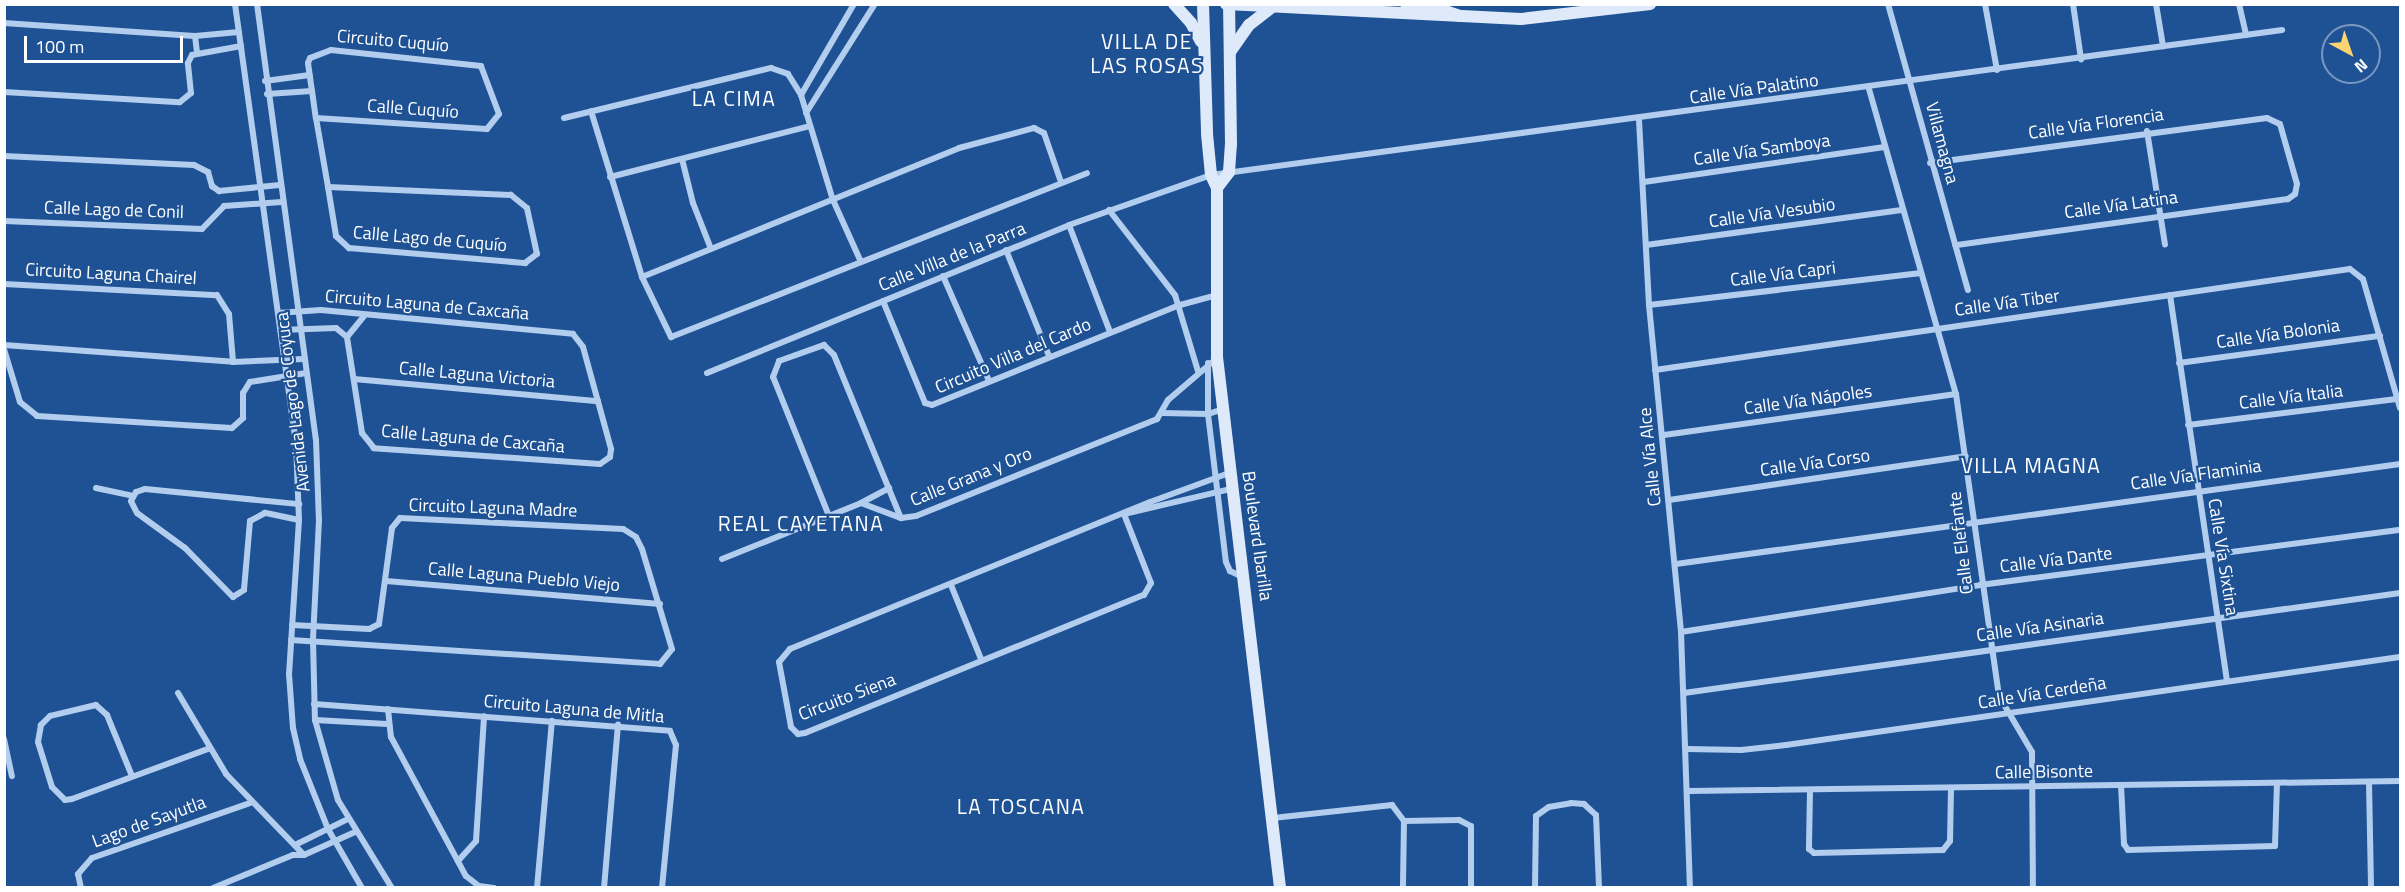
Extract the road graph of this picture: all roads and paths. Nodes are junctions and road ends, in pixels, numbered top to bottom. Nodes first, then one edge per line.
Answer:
1 (235, 4) edge
2 (257, 4) edge
3 (854, 4) edge
4 (875, 4) edge
5 (1174, 4) edge
6 (1203, 4) edge
7 (1406, 4) edge
8 (1650, 4) edge
9 (1888, 4) edge
10 (1985, 4) edge
11 (2073, 4) edge
12 (2156, 4) edge
13 (2239, 4) edge
14 (1228, 5) edge
15 (1273, 6) edge
16 (1464, 19) junction
17 (4, 23) edge
18 (2282, 30) dead end
19 (839, 31) junction
20 (239, 32) junction
21 (2246, 35) junction
22 (195, 36) junction
23 (852, 39) junction
24 (241, 46) junction
25 (2163, 46) junction
26 (1204, 49) junction
27 (197, 52) junction
28 (1229, 53) junction
29 (2081, 59) junction
30 (308, 63) joint
31 (1997, 70) junction
32 (310, 75) junction
33 (265, 81) junction
34 (1910, 83) junction
35 (1869, 89) junction
36 (312, 91) junction
37 (4, 92) edge
38 (267, 94) junction
39 (801, 95) junction
40 (591, 111) junction
41 (806, 113) junction
42 (499, 114) joint
43 (316, 118) junction
44 (564, 118) dead end
45 (1639, 120) junction
46 (810, 126) junction
47 (2147, 131) junction
48 (1884, 147) junction
49 (4, 156) edge
50 (682, 159) junction
51 (1930, 163) junction
52 (1229, 171) junction
53 (1087, 173) dead end
54 (1211, 175) junction
55 (610, 177) junction
56 (1061, 182) junction
57 (1644, 183) junction
58 (280, 185) junction
59 (263, 186) junction
60 (328, 187) junction
61 (1218, 188) junction
62 (2292, 197) joint
63 (833, 200) junction
64 (282, 202) junction
65 (265, 203) junction
66 (1108, 210) junction
67 (1902, 210) junction
68 (2160, 214) junction
69 (4, 221) edge
70 (1069, 225) junction
71 (1646, 245) junction
72 (1955, 245) junction
73 (2165, 245) dead end
74 (711, 249) junction
75 (1006, 250) junction
76 (861, 262) junction
77 (1921, 273) junction
78 (944, 276) junction
79 (642, 277) junction
80 (4, 284) edge
81 (1968, 290) dead end
82 (1217, 295) junction
83 (2170, 295) junction
84 (884, 301) junction
85 (1180, 304) junction
86 (1649, 305) junction
87 (297, 310) junction
88 (278, 313) junction
89 (364, 316) junction
90 (300, 329) junction
91 (1937, 329) junction
92 (280, 330) junction
93 (1110, 332) junction
94 (2380, 336) junction
95 (347, 337) junction
96 (4, 347) edge
97 (1049, 356) junction
98 (304, 359) junction
99 (285, 360) junction
100 (1212, 360) junction
101 (233, 362) junction
102 (2179, 363) junction
103 (1656, 370) junction
104 (1198, 371) junction
105 (306, 373) junction
106 (707, 373) dead end
107 (286, 375) junction
108 (354, 379) junction
109 (989, 381) junction
110 (1956, 394) junction
111 (2398, 399) junction
112 (598, 400) junction
113 (2400, 408) edge
114 (1223, 409) junction
115 (1162, 413) junction
116 (1208, 414) junction
117 (2188, 425) junction
118 (1664, 435) junction
119 (1966, 456) junction
120 (2400, 464) edge
121 (1230, 473) junction
122 (1214, 478) junction
123 (96, 488) dead end
124 (889, 488) junction
125 (1232, 489) junction
126 (2197, 489) junction
127 (1216, 493) junction
128 (133, 496) junction
129 (1669, 500) junction
130 (861, 503) junction
131 (299, 504) junction
132 (1124, 514) junction
133 (829, 516) junction
134 (901, 518) junction
135 (299, 520) junction
136 (1973, 521) junction
137 (2400, 530) edge
138 (2206, 555) junction
139 (723, 559) dead end
140 (1676, 564) junction
141 (1245, 578) junction
142 (386, 581) junction
143 (951, 585) junction
144 (1980, 585) junction
145 (2400, 593) edge
146 (660, 604) junction
147 (2217, 617) junction
148 (292, 625) junction
149 (314, 626) junction
150 (1681, 632) junction
151 (291, 640) junction
152 (314, 640) junction
153 (1991, 649) junction
154 (2400, 657) edge
155 (981, 659) junction
156 (2227, 681) junction
157 (178, 693) dead end
158 (1684, 693) junction
159 (314, 704) junction
160 (388, 709) junction
161 (2006, 711) junction
162 (484, 716) junction
163 (315, 720) junction
164 (552, 721) junction
165 (387, 724) junction
166 (618, 725) junction
167 (4, 740) edge
168 (208, 749) junction
169 (1687, 749) junction
170 (12, 776) dead end
171 (132, 776) junction
172 (2400, 781) edge
173 (2370, 782) junction
174 (2277, 784) junction
175 (2121, 785) junction
176 (2033, 786) junction
177 (1950, 789) junction
178 (1810, 790) junction
179 (1688, 791) junction
180 (250, 802) junction
181 (1274, 818) junction
182 (348, 819) junction
183 (1404, 821) junction
184 (328, 829) junction
185 (355, 831) junction
186 (334, 841) junction
187 (297, 844) junction
188 (293, 855) junction
189 (304, 855) junction
190 (458, 861) junction
191 (81, 888) edge
192 (213, 888) edge
193 (362, 888) edge
194 (392, 888) edge
195 (494, 888) edge
196 (537, 888) edge
197 (604, 888) edge
198 (662, 888) edge
199 (1281, 888) edge
200 (1403, 888) edge
201 (1470, 888) edge
202 (1535, 888) edge
203 (1599, 888) edge
204 (1690, 888) edge
205 (2033, 888) edge
206 (2371, 888) edge

1 - 20 street, Avenida Lago de Coyuca
2 - 33 street, Avenida Lago de Coyuca
3 - 19 street
4 - 23 street
5 - 26 street
6 - 26 street
7 - 16 street
8 - 16 street
9 - 34 street, Villamagna
10 - 31 street
11 - 29 street
12 - 25 street
13 - 21 street
14 - 15 street
14 - 28 street
15 - 16 street
15 - 28 street
17 - 22 street
18 - 21 street, Calle Vía Palatino
19 - 23 street
19 - 39 street
20 - 22 street
20 - 24 street, Avenida Lago de Coyuca
21 - 25 street, Calle Vía Palatino
22 - 27 street
23 - 41 street
24 - 27 street
24 - 59 street, Avenida Lago de Coyuca
25 - 29 street, Calle Vía Palatino
26 - 54 street
27 - 37 street
28 - 52 street
29 - 31 street, Calle Vía Palatino
30 - 32 street, Calle Lago de Cuquío
30 - 42 street, Circuito Cuquío
31 - 34 street, Calle Vía Palatino
32 - 33 street
32 - 36 street, Calle Lago de Cuquío
33 - 38 street, Avenida Lago de Coyuca
34 - 35 street, Calle Vía Palatino
34 - 51 street, Villamagna
35 - 45 street, Calle Vía Palatino
35 - 48 street, Calle Elefante
36 - 38 street
36 - 43 street, Calle Lago de Cuquío
38 - 58 street, Avenida Lago de Coyuca
39 - 40 street
39 - 41 street
40 - 44 street
40 - 55 street
41 - 46 street
42 - 43 street, Calle Cuquío
43 - 60 street, Calle Lago de Cuquío
45 - 52 street, Calle Vía Palatino
45 - 57 street, Calle Vía Alce
46 - 50 street
46 - 63 street
47 - 51 street, Calle Vía Florencia
47 - 62 street, Calle Vía Florencia
47 - 68 street
48 - 57 street, Calle Vía Samboya
48 - 67 street, Calle Elefante
49 - 59 street
50 - 55 street
50 - 74 street
51 - 72 street, Villamagna
52 - 54 street, Calle Vía Palatino
52 - 61 street
53 - 56 street
54 - 61 street, Boulevard Ibarilla
54 - 66 street, Calle Villa de la Parra
55 - 79 street
56 - 63 street
56 - 76 street
57 - 71 street, Calle Vía Alce
58 - 59 street
58 - 64 street, Avenida Lago de Coyuca
59 - 65 street, Avenida Lago de Coyuca
60 - 60 street, Calle Lago de Cuquío
61 - 82 street, Boulevard Ibarilla
62 - 68 street, Calle Vía Latina
63 - 74 street
63 - 76 street
64 - 65 street, Calle Lago de Conil
64 - 87 street, Avenida Lago de Coyuca
65 - 69 street, Calle Lago de Conil
65 - 88 street, Avenida Lago de Coyuca
66 - 70 street, Calle Villa de la Parra
66 - 85 street
67 - 71 street, Calle Vía Vesubio
67 - 77 street, Calle Elefante
68 - 72 street, Calle Vía Latina
68 - 73 street
70 - 75 street, Calle Villa de la Parra
70 - 93 street
71 - 86 street, Calle Vía Alce
72 - 81 street, Villamagna
74 - 79 street
75 - 78 street, Calle Villa de la Parra
75 - 97 street
76 - 79 street
77 - 86 street, Calle Vía Capri
77 - 91 street, Calle Elefante
78 - 84 street, Calle Villa de la Parra
78 - 109 street
80 - 101 street, Circuito Laguna Chairel
82 - 85 street, Circuito Villa del Cardo
82 - 100 street, Boulevard Ibarilla
83 - 91 street, Calle Vía Tiber
83 - 94 street, Calle Vía Tiber
83 - 102 street, Calle Vía Sixtina
84 - 106 street, Calle Villa de la Parra
84 - 109 street, Circuito Villa del Cardo
85 - 93 street, Circuito Villa del Cardo
85 - 104 street
86 - 103 street, Calle Vía Alce
87 - 88 street, Circuito Laguna de Caxcaña
87 - 89 street, Circuito Laguna de Caxcaña
87 - 90 street, Avenida Lago de Coyuca
88 - 92 street, Avenida Lago de Coyuca
89 - 95 street
89 - 112 street, Circuito Laguna de Caxcaña
90 - 92 street
90 - 95 street
90 - 98 street, Avenida Lago de Coyuca
91 - 103 street, Calle Vía Tiber
91 - 110 street, Calle Elefante
92 - 99 street, Avenida Lago de Coyuca
93 - 97 street, Circuito Villa del Cardo
94 - 102 street, Calle Vía Bolonia
94 - 111 street
95 - 108 street, Calle Laguna de Caxcaña
96 - 101 street
96 - 107 street
97 - 109 street, Circuito Villa del Cardo
98 - 99 street
98 - 105 street, Avenida Lago de Coyuca
99 - 101 street
99 - 107 street, Avenida Lago de Coyuca
100 - 104 street, Calle Grana y Oro
100 - 114 street, Boulevard Ibarilla
100 - 116 street
102 - 117 street, Calle Vía Sixtina
103 - 118 street, Calle Vía Alce
104 - 115 street, Calle Grana y Oro
105 - 107 street
105 - 149 street, Avenida Lago de Coyuca
107 - 131 street, Avenida Lago de Coyuca
108 - 112 street, Calle Laguna Victoria
108 - 112 street, Calle Laguna de Caxcaña
110 - 118 street, Calle Vía Nápoles
110 - 119 street, Calle Elefante
111 - 113 street
111 - 117 street, Calle Vía Italia
114 - 116 street
114 - 121 street, Boulevard Ibarilla
115 - 116 street
115 - 134 street, Calle Grana y Oro
116 - 122 street
117 - 126 street, Calle Vía Sixtina
118 - 129 street, Calle Vía Alce
119 - 129 street, Calle Vía Corso
119 - 136 street, Calle Elefante
120 - 126 street, Calle Vía Flaminia
121 - 122 street, Circuito Siena
121 - 125 street, Boulevard Ibarilla
122 - 127 street
122 - 132 street, Circuito Siena
123 - 128 street
124 - 130 street
124 - 133 street
124 - 134 street
125 - 127 street, Circuito Siena
125 - 141 street, Boulevard Ibarilla
126 - 136 street, Calle Vía Flaminia
126 - 138 street, Calle Vía Sixtina
127 - 132 street, Circuito Siena
127 - 141 street
128 - 131 street
128 - 135 street
129 - 140 street, Calle Vía Alce
130 - 133 street
130 - 134 street, Calle Grana y Oro
131 - 135 street, Avenida Lago de Coyuca
132 - 143 street, Circuito Siena
132 - 155 street, Circuito Siena
133 - 139 street
135 - 148 street, Avenida Lago de Coyuca
136 - 140 street, Calle Vía Flaminia
136 - 144 street, Calle Elefante
137 - 138 street, Calle Vía Dante
138 - 144 street, Calle Vía Dante
138 - 147 street, Calle Vía Sixtina
140 - 150 street, Calle Vía Alce
141 - 181 street, Boulevard Ibarilla
142 - 146 street, Calle Laguna Pueblo Viejo
142 - 146 street, Circuito Laguna Madre
142 - 149 street, Circuito Laguna Madre
143 - 155 street
143 - 155 street, Circuito Siena
144 - 150 street, Calle Vía Dante
144 - 153 street, Calle Elefante
145 - 147 street, Calle Vía Asinaria
146 - 152 street
147 - 153 street, Calle Vía Asinaria
147 - 156 street, Calle Vía Sixtina
148 - 149 street, Circuito Laguna Madre
148 - 151 street, Avenida Lago de Coyuca
149 - 152 street, Avenida Lago de Coyuca
150 - 158 street, Calle Vía Alce
151 - 152 street
151 - 184 street, Avenida Lago de Coyuca
152 - 159 street, Avenida Lago de Coyuca
153 - 158 street, Calle Vía Asinaria
153 - 161 street, Calle Elefante
154 - 156 street, Calle Vía Cerdeña
156 - 161 street, Calle Vía Cerdeña
157 - 168 street
158 - 169 street, Calle Vía Alce
159 - 160 street, Circuito Laguna de Mitla
159 - 163 street, Avenida Lago de Coyuca
160 - 162 street, Circuito Laguna de Mitla
160 - 165 street
161 - 169 street, Calle Vía Cerdeña
161 - 176 street, Calle Elefante
162 - 164 street, Circuito Laguna de Mitla
162 - 190 street
163 - 165 street
163 - 182 street, Avenida Lago de Coyuca
164 - 166 street, Circuito Laguna de Mitla
164 - 196 street
165 - 190 street
166 - 197 street
166 - 198 street, Circuito Laguna de Mitla
167 - 170 street
168 - 171 street
168 - 180 street
169 - 179 street, Calle Vía Alce
171 - 171 street
172 - 173 street, Calle Bisonte
173 - 174 street, Calle Bisonte
173 - 206 street
174 - 175 street, Calle Bisonte
174 - 175 street
175 - 176 street, Calle Bisonte
176 - 177 street, Calle Bisonte
176 - 205 street, Calle Elefante
177 - 178 street, Calle Bisonte
177 - 178 street
178 - 179 street, Calle Bisonte
179 - 204 street, Calle Vía Alce
180 - 187 street
180 - 191 street, Lago de Sayutla
181 - 183 street
181 - 199 street, Boulevard Ibarilla
182 - 184 street
182 - 185 street, Avenida Lago de Coyuca
183 - 200 street
183 - 201 street
184 - 186 street, Avenida Lago de Coyuca
184 - 187 street
185 - 186 street
185 - 194 street, Avenida Lago de Coyuca
186 - 189 street
186 - 193 street, Avenida Lago de Coyuca
187 - 188 street
187 - 189 street
188 - 189 street
188 - 192 street
190 - 195 street
202 - 203 street

